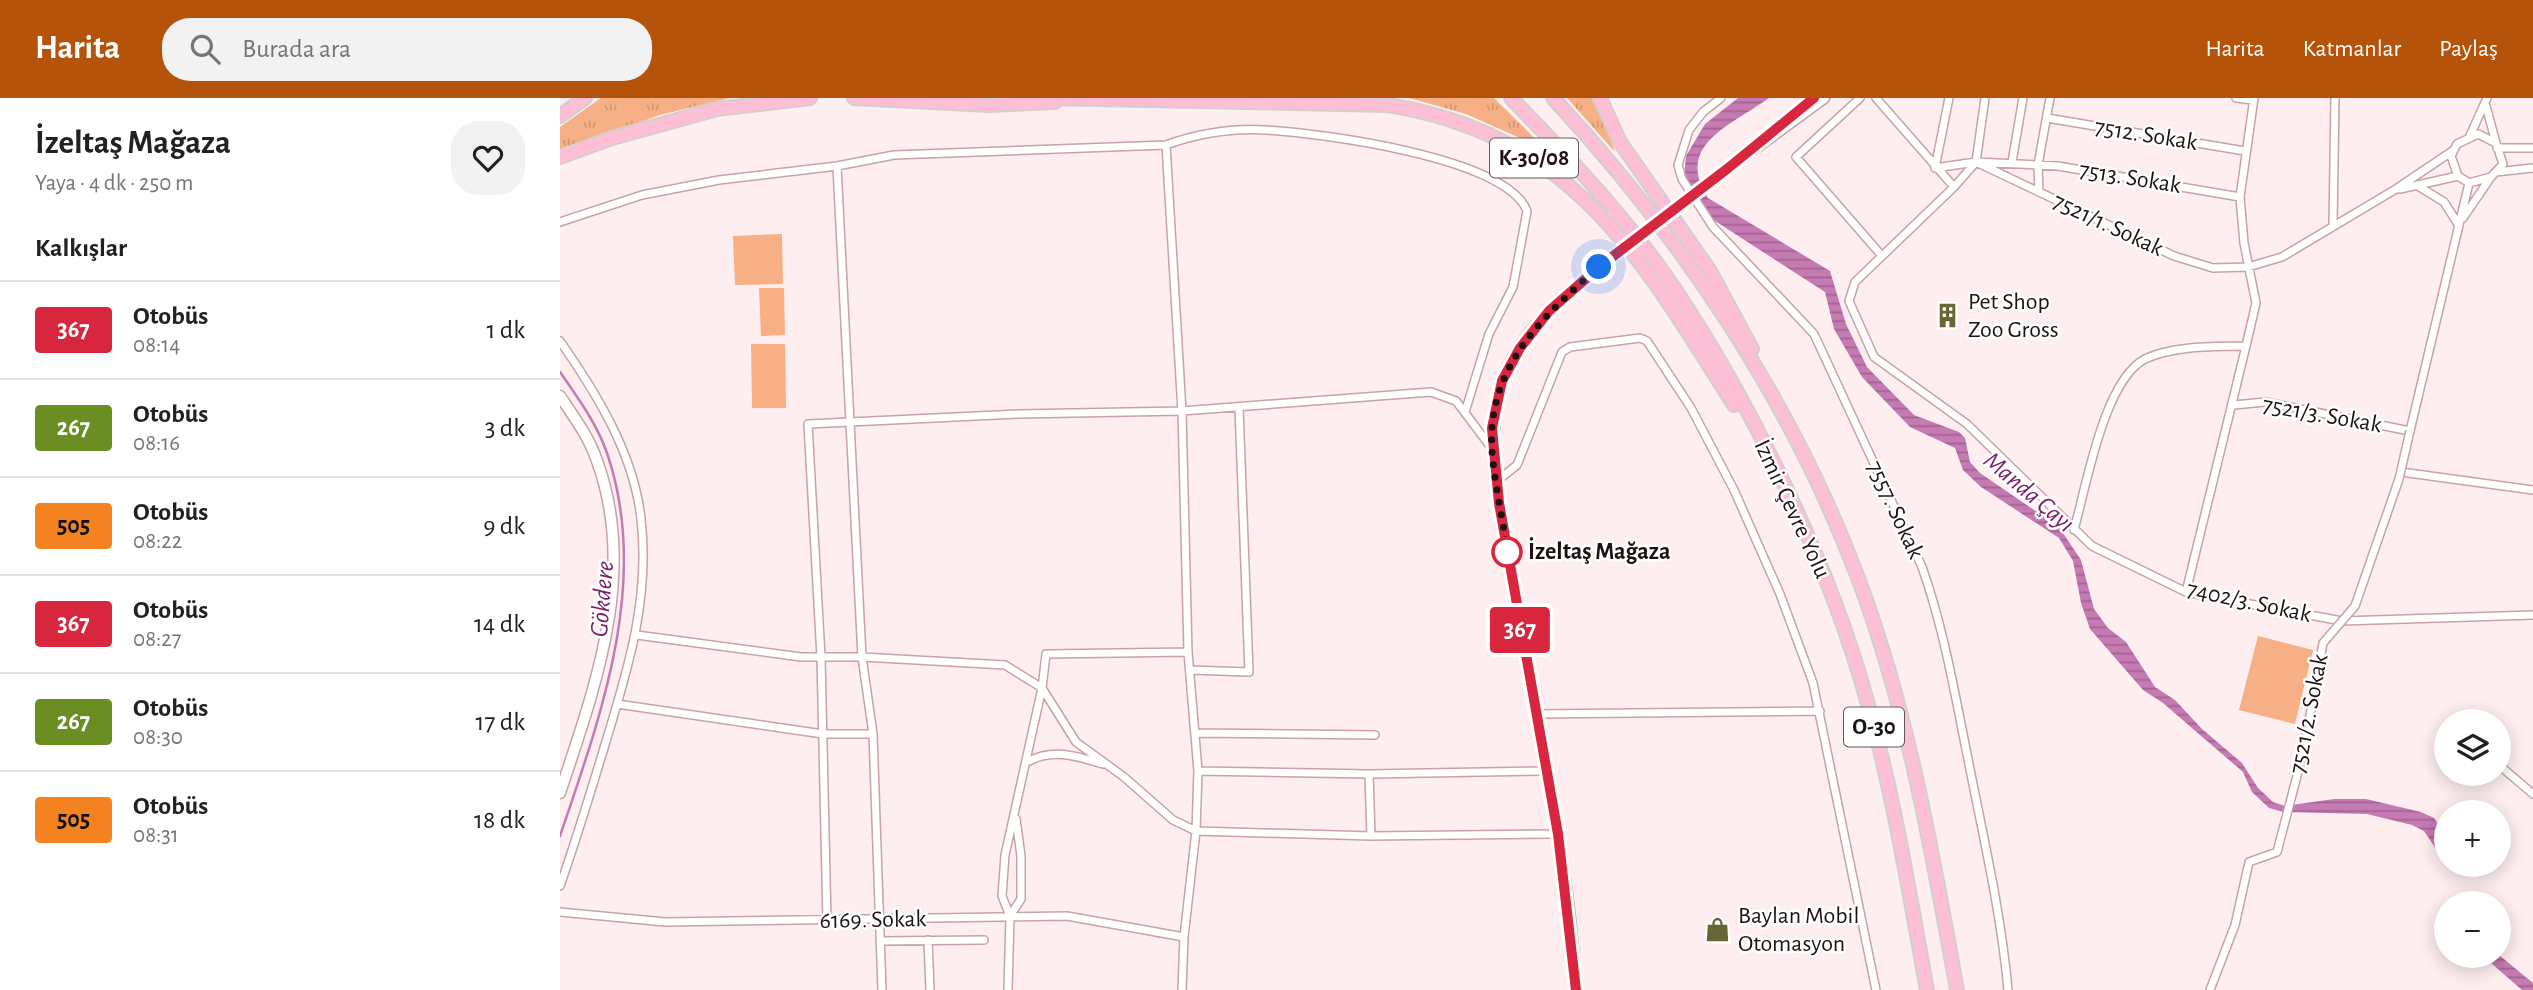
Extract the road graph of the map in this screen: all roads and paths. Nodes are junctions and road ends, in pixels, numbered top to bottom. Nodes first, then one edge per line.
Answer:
1 (585, 98) edge
2 (810, 98) edge
3 (854, 98) edge
4 (1047, 98) edge
5 (1511, 98) edge
6 (1553, 98) edge
7 (1600, 98) edge
8 (1721, 98) edge
9 (1814, 98) edge
10 (1824, 98) edge
11 (1860, 98) edge
12 (1876, 98) edge
13 (1950, 98) edge
14 (1985, 98) edge
15 (2023, 98) edge
16 (2050, 98) edge
17 (2236, 98) edge
18 (2335, 98) edge
19 (1139, 99) edge
20 (2253, 99) edge
21 (2487, 102) edge
22 (560, 116) edge
23 (2047, 118) junction
24 (2469, 139) junction
25 (1166, 145) junction
26 (2497, 146) junction
27 (2533, 148) edge
28 (2454, 150) junction
29 (2245, 151) junction
30 (560, 157) edge
31 (1976, 162) junction
32 (2012, 162) junction
33 (2038, 165) junction
34 (837, 166) junction
35 (1935, 168) junction
36 (2533, 168) edge
37 (1727, 169) junction
38 (2493, 175) junction
39 (2458, 176) junction
40 (2469, 183) junction
41 (2418, 186) junction
42 (1954, 187) junction
43 (2396, 189) junction
44 (2039, 192) junction
45 (2240, 197) junction
46 (560, 222) edge
47 (2458, 224) junction
48 (2333, 225) junction
49 (1882, 256) junction
50 (2248, 267) junction
51 (560, 341) edge
52 (2246, 346) junction
53 (560, 396) edge
54 (2234, 405) junction
55 (1239, 408) junction
56 (1182, 411) junction
57 (1465, 412) junction
58 (850, 422) junction
59 (2410, 431) junction
60 (1804, 449) junction
61 (1494, 450) junction
62 (2401, 472) junction
63 (1779, 477) junction
64 (1497, 481) junction
65 (2533, 491) edge
66 (2074, 530) junction
67 (2186, 592) junction
68 (2533, 615) edge
69 (2342, 621) junction
70 (637, 635) junction
71 (1188, 652) junction
72 (821, 657) junction
73 (862, 657) junction
74 (1189, 670) junction
75 (1042, 688) junction
76 (617, 704) junction
77 (1819, 710) junction
78 (1534, 714) junction
79 (1195, 733) junction
80 (823, 734) junction
81 (873, 734) junction
82 (1375, 735) dead end
83 (1027, 762) junction
84 (1109, 766) junction
85 (1198, 771) junction
86 (1546, 771) junction
87 (1369, 774) junction
88 (2511, 775) edge
89 (560, 793) edge
90 (2533, 794) edge
91 (1016, 815) junction
92 (1196, 831) junction
93 (1558, 834) junction
94 (1371, 836) junction
95 (560, 886) edge
96 (560, 912) edge
97 (1010, 916) junction
98 (827, 921) junction
99 (878, 921) junction
100 (1184, 937) junction
101 (928, 940) junction
102 (984, 940) dead end
103 (880, 941) junction
104 (882, 990) edge
105 (930, 990) edge
106 (1008, 990) edge
107 (1182, 990) edge
108 (1576, 990) edge
109 (1876, 990) edge
110 (1927, 990) edge
111 (1957, 990) edge
112 (2008, 990) edge
113 (2210, 990) edge

1 - 22 highway
2 - 30 highway
3 - 19 highway, K-30/08
4 - 19 highway, K-30/08
5 - 63 highway, İzmir Çevre Yolu / O-30
6 - 60 highway, İzmir Çevre Yolu / O-30
7 - 60 highway
8 - 112 street, 7557. Sokak
9 - 37 main road
10 - 37 main road
11 - 49 street
12 - 35 street
13 - 35 street
14 - 31 street
15 - 32 street
16 - 23 street
17 - 20 street
18 - 48 street
19 - 63 highway, K-30/08
20 - 29 street
21 - 24 street
21 - 26 street
23 - 29 street, 7512. Sokak
23 - 33 street
24 - 26 street
24 - 28 street
25 - 34 street
25 - 56 street
25 - 57 street
26 - 27 street
26 - 38 street
28 - 39 street
28 - 43 street, 7521/1. Sokak
29 - 45 street
31 - 32 street, 7513. Sokak
31 - 35 street, 7513. Sokak
31 - 42 street
31 - 44 street, 7521/1. Sokak
32 - 33 street, 7513. Sokak
33 - 44 street
33 - 45 street, 7513. Sokak
34 - 46 street
34 - 58 street
35 - 42 street
36 - 38 street
37 - 61 main road, bridge
38 - 40 street
38 - 47 street
39 - 40 street
39 - 41 street
40 - 47 street, 7521/2. Sokak
41 - 43 street
41 - 47 street
42 - 49 street
43 - 48 street, 7521/1. Sokak
44 - 50 street, 7521/1. Sokak
45 - 50 street
47 - 59 street, 7521/2. Sokak
48 - 50 street, 7521/1. Sokak
49 - 66 street, 7402/3. Sokak
50 - 52 street
51 - 70 street
52 - 54 street
52 - 66 street
53 - 89 main road
54 - 59 street, 7521/3. Sokak
54 - 67 street
55 - 56 street
55 - 57 street
55 - 74 street
56 - 58 street
56 - 71 street
57 - 61 street
58 - 72 street
58 - 73 street
59 - 62 street, 7521/2. Sokak, bridge
60 - 111 highway, İzmir Çevre Yolu / O-30
61 - 64 main road
62 - 65 street
62 - 69 street, 7521/2. Sokak, bridge
63 - 110 highway, İzmir Çevre Yolu / O-30
64 - 77 street
64 - 78 main road
66 - 67 street, 7402/3. Sokak
67 - 69 street, 7402/3. Sokak
68 - 69 street, 7402/3. Sokak
69 - 113 street, 7521/2. Sokak, bridge
70 - 72 street
70 - 76 street
71 - 74 street
71 - 75 street
72 - 73 street
72 - 80 street
73 - 75 street
73 - 81 street
74 - 79 street
75 - 83 street
75 - 84 street
76 - 80 street
76 - 95 street
77 - 78 street
77 - 109 street
78 - 86 main road
79 - 82 street
79 - 85 street
80 - 81 street
80 - 98 street
81 - 99 street
83 - 84 street
83 - 91 street
84 - 92 street
85 - 87 street
85 - 92 street
86 - 87 street
86 - 93 main road
87 - 94 street
88 - 90 street
91 - 97 street
91 - 97 street
92 - 94 street
92 - 100 street
93 - 94 street
93 - 108 main road
96 - 98 street, 6169. Sokak
97 - 99 street, 6169. Sokak
97 - 100 street, 6169. Sokak
97 - 106 street
98 - 99 street, 6169. Sokak
99 - 103 street
100 - 107 street
101 - 102 street, 6169. Sokak
101 - 103 street, 6169. Sokak
101 - 105 street, 6169. Sokak
103 - 104 street

